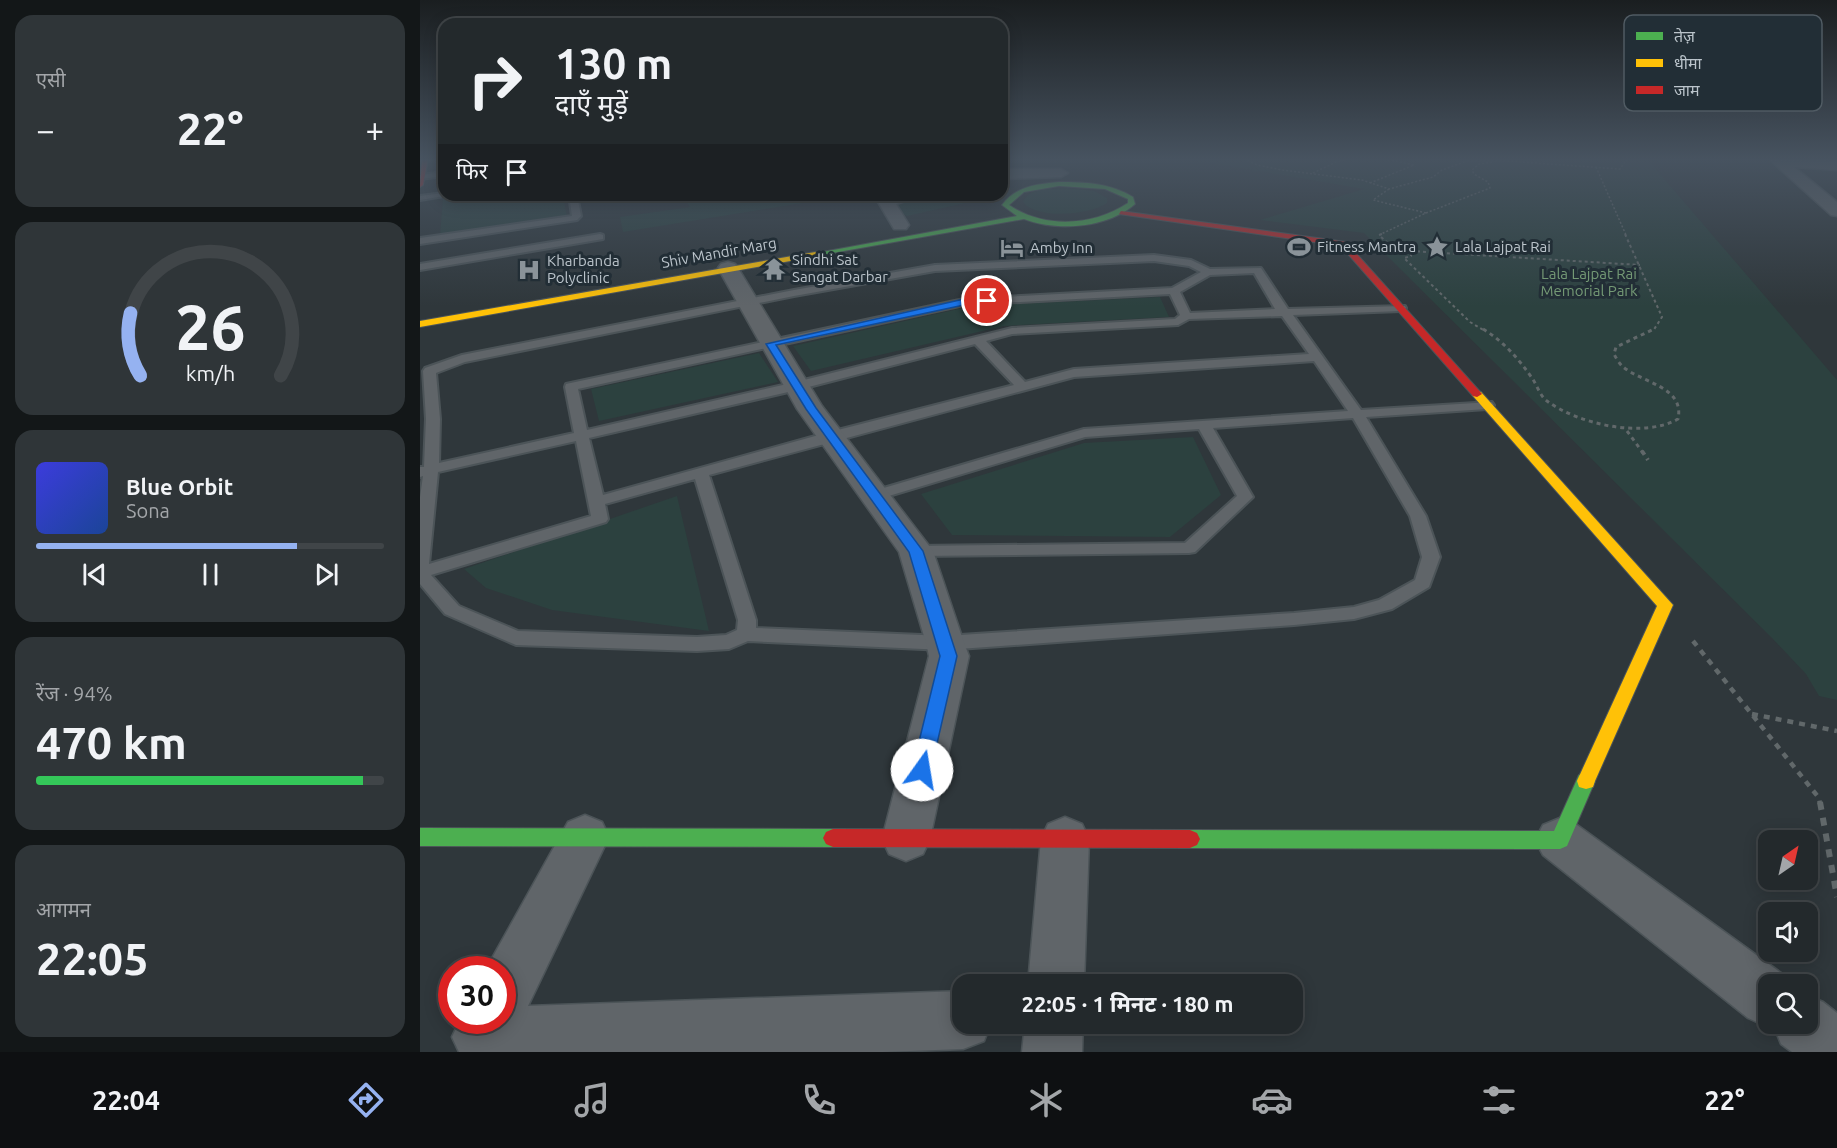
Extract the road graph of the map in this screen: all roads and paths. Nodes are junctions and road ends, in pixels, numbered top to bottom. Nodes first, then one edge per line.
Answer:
1 (575, 208) edge
2 (890, 208) edge
3 (1006, 208) joint
4 (1127, 208) edge
5 (1406, 208) edge
6 (1439, 208) edge
7 (1614, 208) edge
8 (1121, 213) junction
9 (1426, 213) junction
10 (1023, 217) junction
11 (900, 225) junction
12 (856, 232) dead end
13 (600, 237) dead end
14 (420, 241) edge
15 (1411, 251) junction
16 (728, 259) junction
17 (1640, 265) junction
18 (420, 267) edge
19 (1208, 272) junction
20 (1174, 291) junction
21 (747, 302) junction
22 (1401, 308) junction
23 (1286, 313) junction
24 (1186, 316) junction
25 (420, 324) edge
26 (978, 340) junction
27 (771, 344) junction
28 (1319, 357) junction
29 (797, 386) junction
30 (1022, 386) junction
31 (1487, 405) junction
32 (1357, 414) junction
33 (1204, 425) junction
34 (1626, 430) junction
35 (580, 434) junction
36 (831, 436) junction
37 (1648, 460) dead end
38 (425, 471) edge
39 (701, 472) junction
40 (876, 495) junction
41 (596, 502) junction
42 (916, 551) junction
43 (420, 566) edge
44 (420, 572) edge
45 (1665, 605) junction
46 (746, 634) junction
47 (945, 643) junction
48 (1751, 714) junction
49 (1837, 731) edge
50 (420, 837) edge
51 (585, 837) junction
52 (906, 839) junction
53 (1065, 839) junction
54 (1560, 840) junction
55 (1837, 897) edge
56 (516, 970) edge
57 (1057, 974) edge
58 (1758, 990) edge
59 (952, 1020) edge
60 (516, 1026) edge
61 (1053, 1034) edge
62 (1816, 1034) edge
63 (1837, 1050) edge
64 (1052, 1052) edge

1 - 14 lane
2 - 11 street
3 - 10 street
3 - 11 street
4 - 8 street
5 - 9 path
6 - 9 path
7 - 17 path
8 - 10 street
8 - 22 street
9 - 15 path
10 - 16 street, Shiv Mandir Marg
11 - 12 street
13 - 18 lane
15 - 17 path
15 - 34 path
16 - 21 street
16 - 25 street, Shiv Mandir Marg
17 - 34 path
19 - 20 lane
19 - 21 lane
19 - 23 lane
20 - 24 lane
20 - 27 lane
21 - 27 street
21 - 38 lane
22 - 23 lane
22 - 31 street
23 - 24 lane
23 - 28 lane
24 - 26 lane
26 - 29 lane
26 - 30 lane
27 - 29 street
27 - 35 lane
28 - 30 lane
28 - 32 lane
29 - 35 lane
29 - 36 street
30 - 36 lane
31 - 32 lane
31 - 45 street
32 - 33 lane
32 - 47 lane
33 - 40 lane
33 - 42 lane
34 - 37 path
35 - 38 lane
35 - 41 lane
36 - 39 lane
36 - 40 street
38 - 43 lane
39 - 41 lane
39 - 46 lane
40 - 42 street
41 - 44 lane
42 - 47 street
44 - 46 lane
45 - 48 path
45 - 54 street
46 - 47 lane
47 - 52 street
48 - 49 path
48 - 55 path
50 - 51 street
51 - 52 street
51 - 56 street
52 - 53 street
53 - 54 street
53 - 57 street
54 - 58 street
59 - 60 street
61 - 64 street
62 - 63 street

